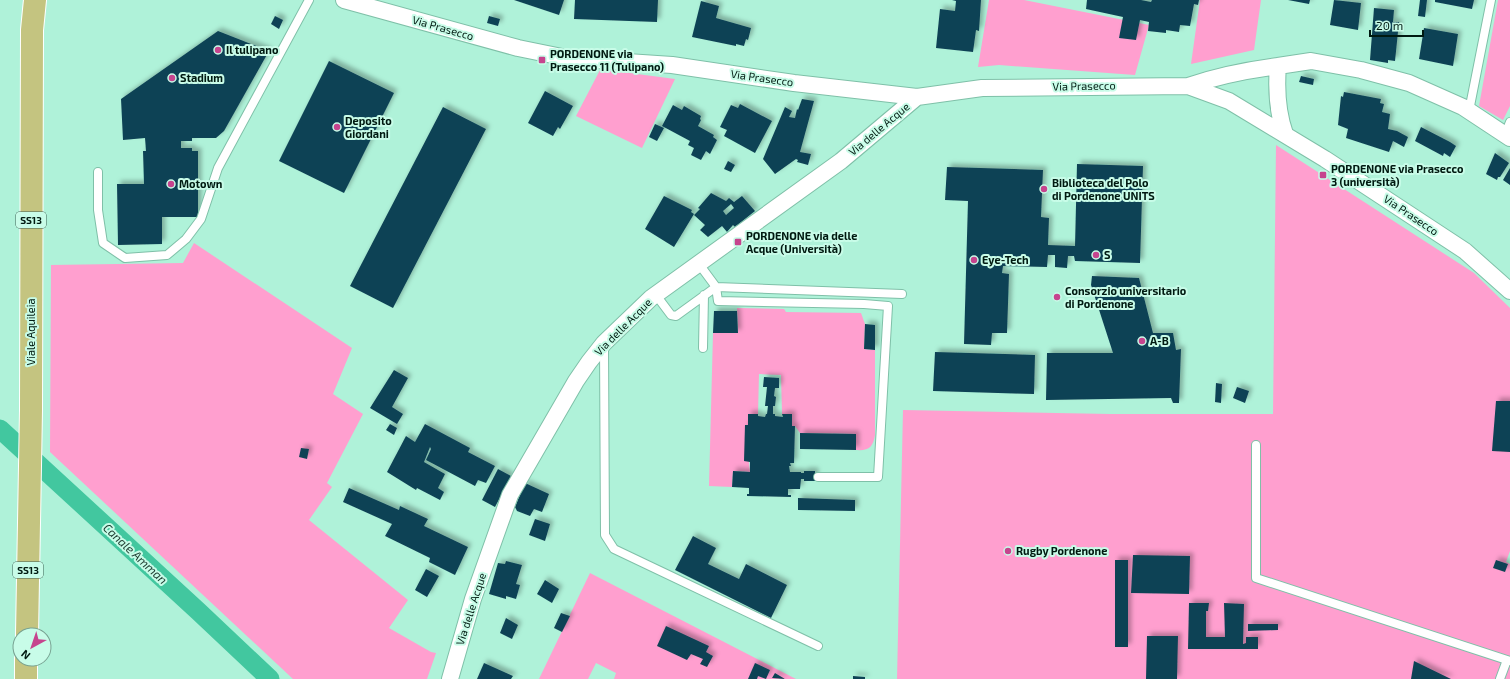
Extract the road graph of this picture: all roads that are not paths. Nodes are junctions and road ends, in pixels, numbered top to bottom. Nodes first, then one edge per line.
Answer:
1 (28, 0) edge
2 (35, 0) edge
3 (308, 0) edge
4 (344, 0) edge
5 (1492, 0) edge
6 (32, 30) junction
7 (1278, 66) junction
8 (1188, 86) junction
9 (917, 97) junction
10 (1469, 111) junction
11 (1508, 132) edge
12 (1285, 134) junction
13 (98, 172) dead end
14 (699, 264) junction
15 (716, 287) junction
16 (1510, 291) edge
17 (902, 294) dead end
18 (704, 296) junction
19 (653, 297) junction
20 (604, 343) junction
21 (703, 348) dead end
22 (1256, 445) dead end
23 (818, 477) dead end
24 (27, 627) edge
25 (818, 646) dead end
26 (1509, 661) edge
27 (26, 667) edge
28 (26, 679) edge
29 (450, 679) edge
30 (1500, 679) edge

1 - 6 main road, Viale Aquileia / SS13
2 - 6 main road, Viale Aquileia / SS13
3 - 13 lane
4 - 9 street, Via Prasecco
5 - 10 lane
6 - 24 main road, Viale Aquileia / SS13
7 - 8 street, Via Prasecco
7 - 10 street, Via Prasecco
7 - 12 street
8 - 9 street, Via Prasecco
8 - 12 street, Via Prasecco
9 - 14 street, Via delle Acque
10 - 11 street, Via Prasecco
12 - 16 street, Via Prasecco
14 - 15 lane
14 - 19 street, Via delle Acque
15 - 17 lane
15 - 18 lane
15 - 23 lane
18 - 19 lane
18 - 21 lane
19 - 20 street, Via delle Acque
20 - 25 lane
20 - 29 street, Via delle Acque
22 - 26 lane
26 - 30 lane
27 - 28 main road

